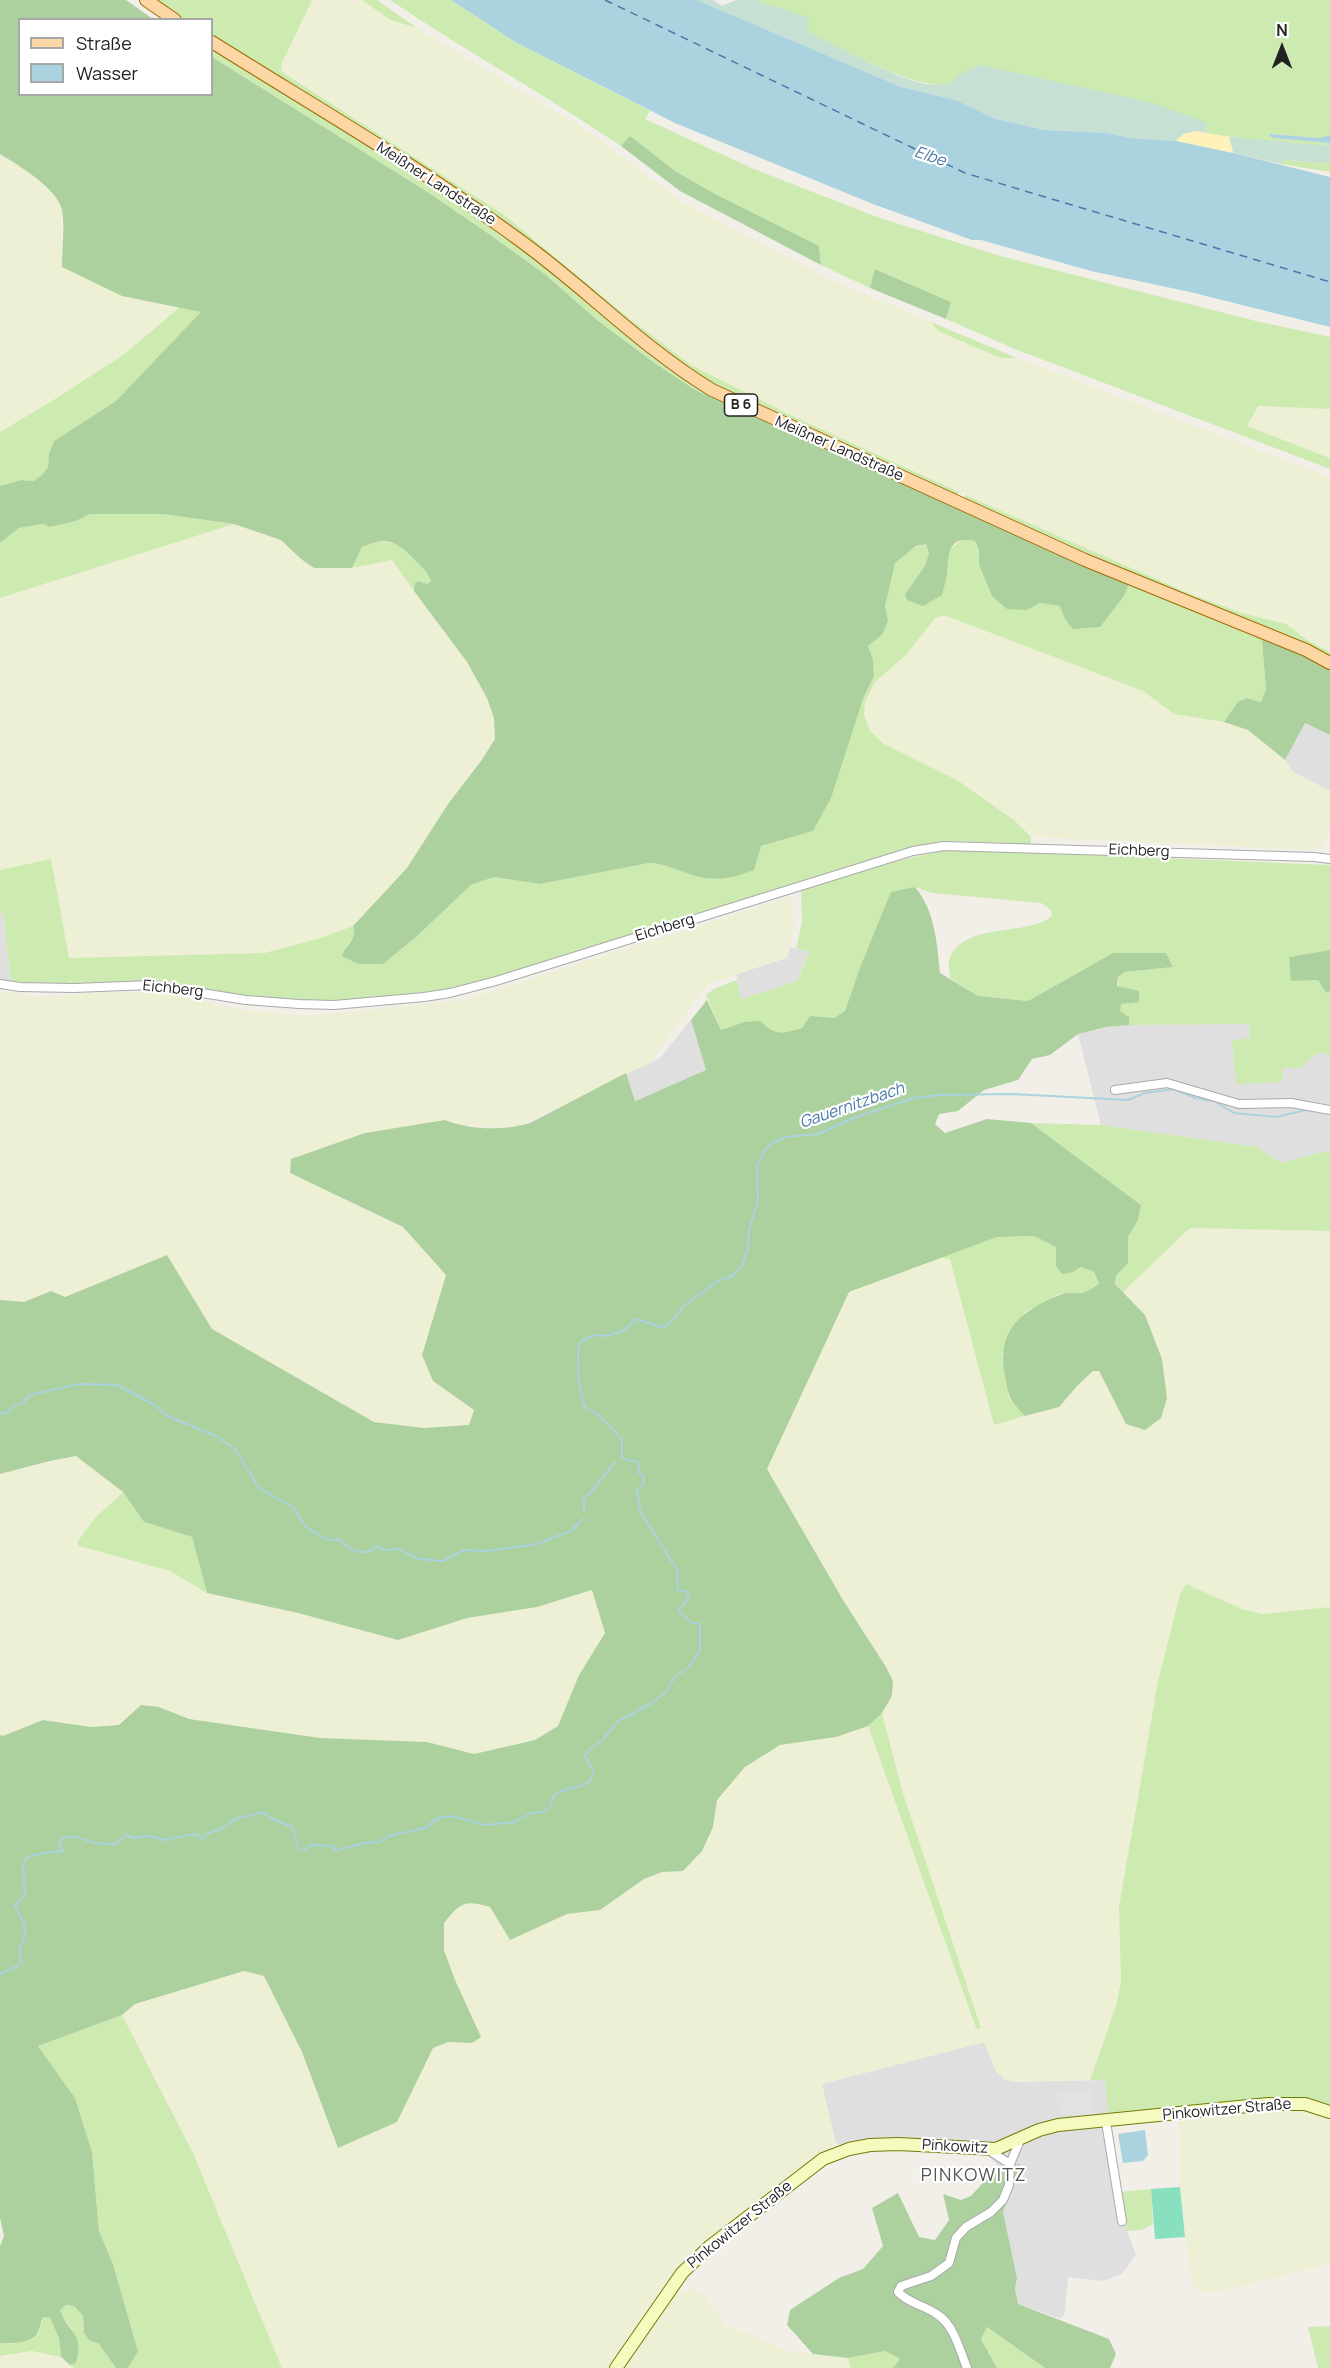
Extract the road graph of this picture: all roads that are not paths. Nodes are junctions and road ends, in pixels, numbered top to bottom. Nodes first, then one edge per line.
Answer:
1 (146, 0) edge
2 (172, 18) edge
3 (213, 43) edge
4 (1330, 663) edge
5 (1330, 860) edge
6 (0, 984) edge
7 (1115, 1090) dead end
8 (1330, 1110) edge
9 (1330, 2112) edge
10 (1123, 2119) joint
11 (1106, 2122) junction
12 (870, 2145) joint
13 (987, 2149) junction
14 (1009, 2150) junction
15 (1010, 2164) junction
16 (1122, 2220) dead end
17 (616, 2368) edge
18 (967, 2368) edge

1 - 2 main road
3 - 4 main road, Meißner Landstraße / B 6
5 - 6 street, Eichberg
7 - 8 street
9 - 10 street, Pinkowitzer Straße
10 - 11 street, Pinkowitz
11 - 14 street, Pinkowitz
11 - 16 street
12 - 13 street, Pinkowitz
12 - 17 street, Pinkowitzer Straße
13 - 14 street, Pinkowitz
13 - 15 street
14 - 15 street
15 - 18 street

